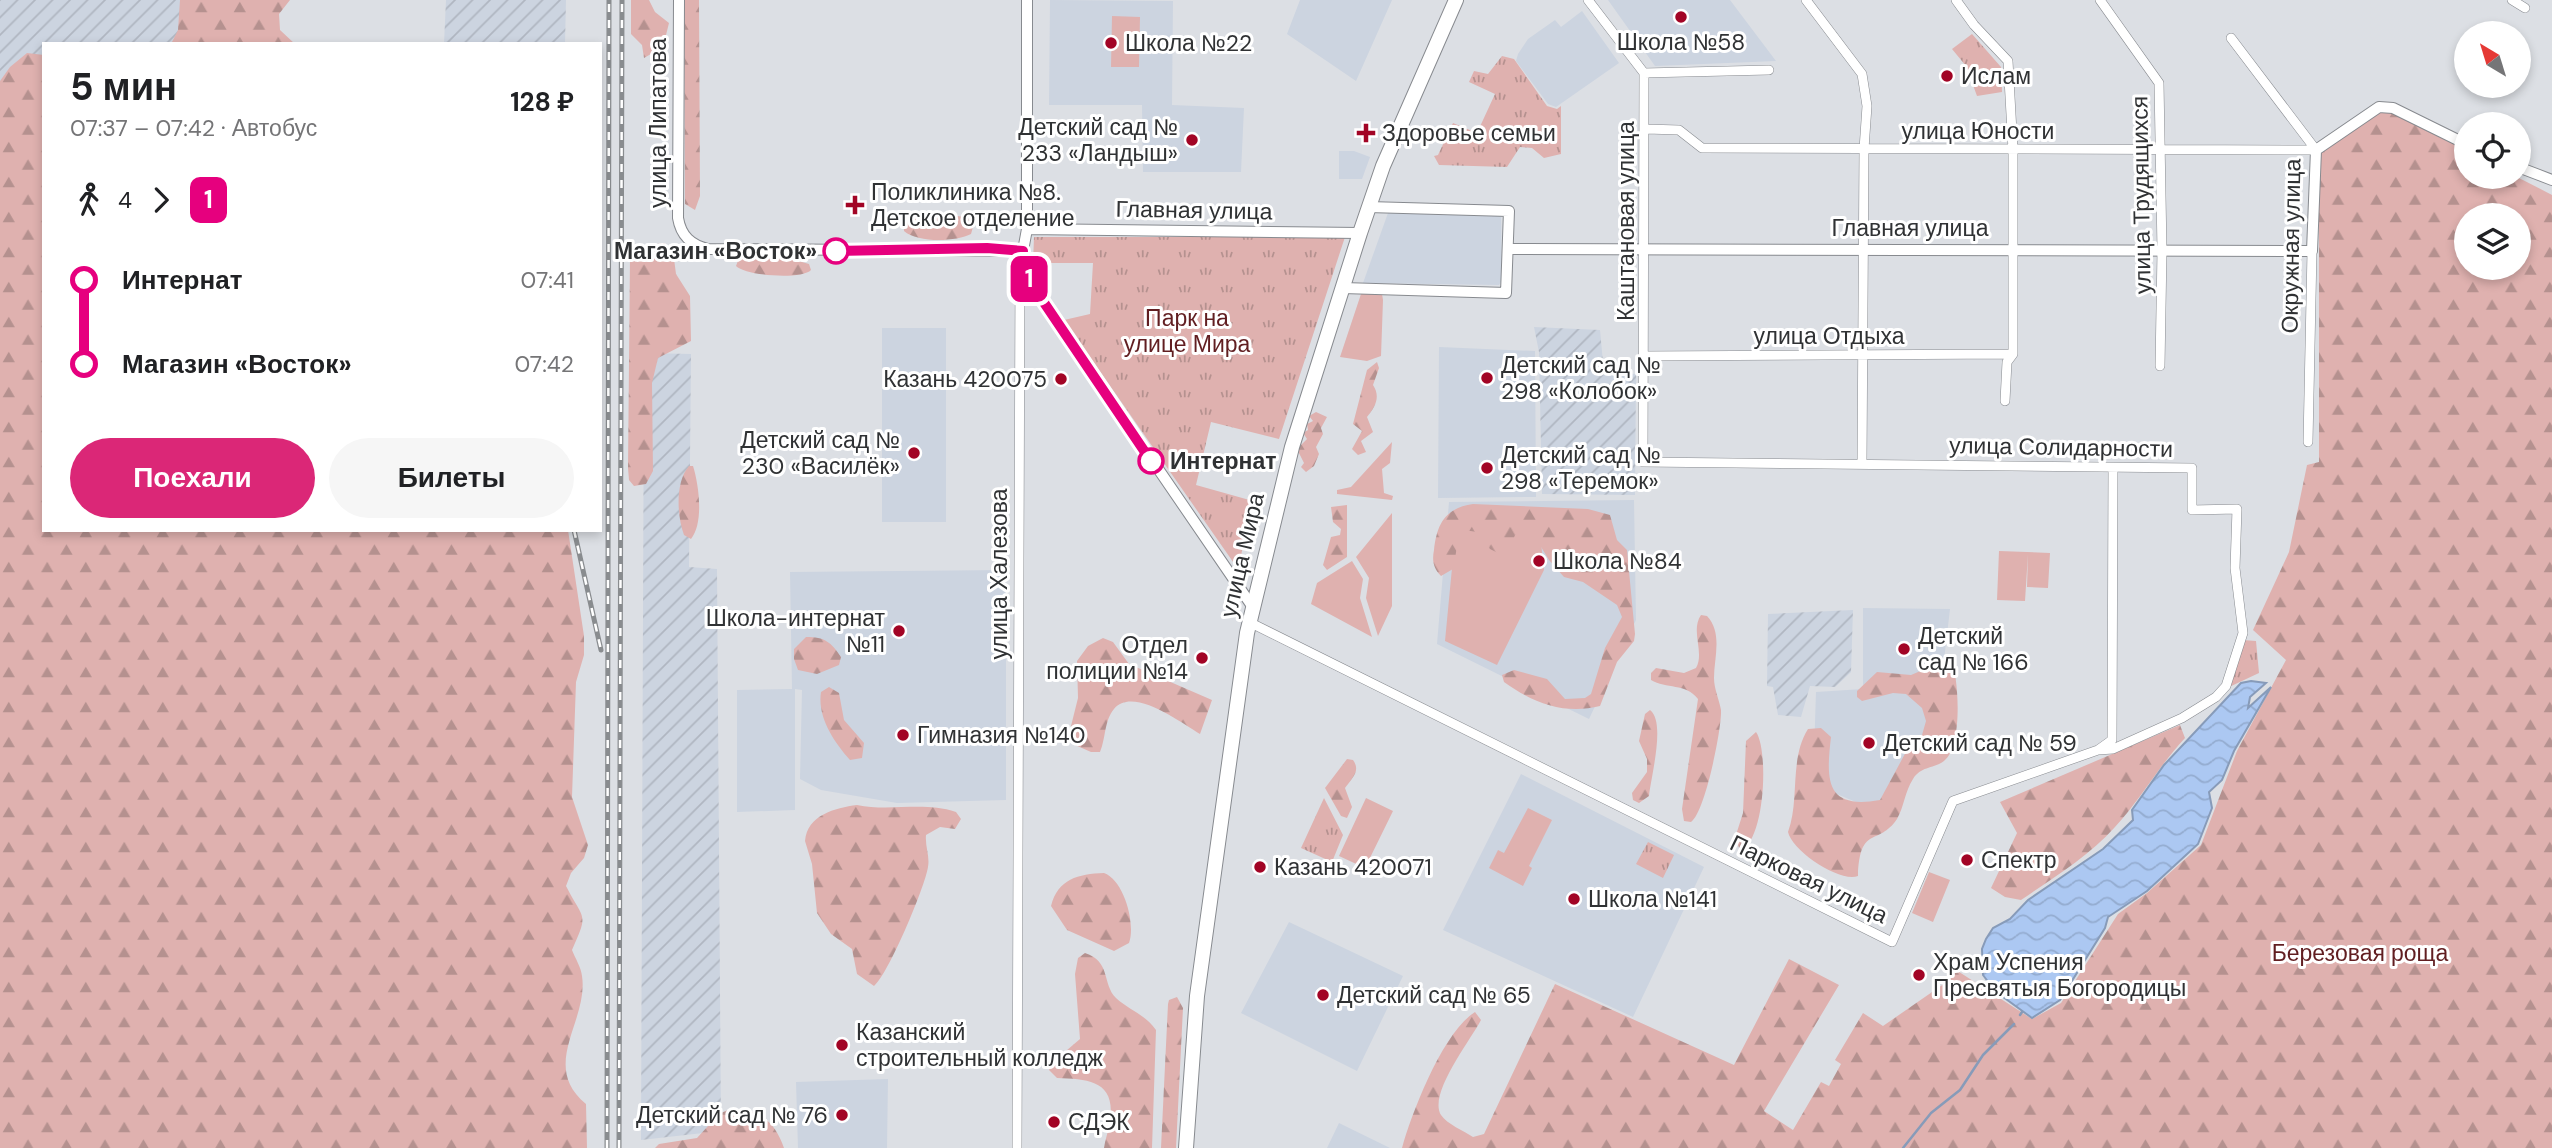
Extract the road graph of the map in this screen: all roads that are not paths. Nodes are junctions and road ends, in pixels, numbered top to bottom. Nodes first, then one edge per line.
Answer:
1 (679, 0) edge
2 (1027, 0) edge
3 (1456, 0) edge
4 (1588, 0) edge
5 (1805, 0) edge
6 (1956, 0) edge
7 (2100, 0) edge
8 (2512, 0) edge
9 (2525, 8) dead end
10 (2231, 38) dead end
11 (1769, 70) dead end
12 (1644, 73) junction
13 (1646, 129) junction
14 (2454, 138) edge
15 (1864, 149) junction
16 (2013, 150) junction
17 (2161, 150) junction
18 (2316, 150) junction
19 (2531, 172) edge
20 (2552, 180) edge
21 (1368, 207) junction
22 (1027, 229) junction
23 (1360, 233) junction
24 (1508, 249) junction
25 (1864, 249) junction
26 (1645, 250) junction
27 (2014, 250) junction
28 (1023, 251) junction
29 (2162, 251) junction
30 (2312, 251) junction
31 (1020, 267) junction
32 (1343, 288) junction
33 (2013, 354) junction
34 (1862, 355) junction
35 (1644, 356) junction
36 (2160, 366) dead end
37 (2005, 401) dead end
38 (2308, 442) dead end
39 (1643, 462) joint
40 (1862, 464) junction
41 (2113, 468) junction
42 (1252, 606) junction
43 (1249, 622) junction
44 (2098, 750) junction
45 (1017, 1148) edge
46 (1186, 1148) edge

1 - 28 street, улица Липатова
2 - 22 street, улица Халезова
3 - 21 main road, улица Мира
4 - 12 street
5 - 15 street
6 - 16 street
7 - 17 street, улица Трудящихся
8 - 9 street
10 - 18 street, Окружная улица
11 - 12 street
12 - 13 street, Каштановая улица
13 - 15 street, улица Юности
13 - 26 street, Каштановая улица
14 - 18 street
15 - 16 street, улица Юности
15 - 25 street
16 - 17 street, улица Юности
16 - 27 street
17 - 18 street, улица Юности
17 - 29 street, улица Трудящихся
18 - 30 street, Окружная улица
19 - 20 street
21 - 23 main road, улица Мира
21 - 24 street
22 - 23 street, Главная улица
22 - 28 street, улица Халезова
23 - 32 main road, улица Мира
24 - 26 street, Главная улица
24 - 32 street
25 - 26 street, Главная улица
25 - 27 street, Главная улица
25 - 34 street
26 - 35 street, Каштановая улица
27 - 29 street, Главная улица
27 - 33 street
28 - 31 street, улица Халезова
29 - 30 street, Главная улица
29 - 36 street, улица Трудящихся
30 - 38 street, Окружная улица
31 - 42 street
31 - 45 street, улица Халезова
32 - 42 main road, улица Мира
33 - 34 street, улица Отдыха
33 - 37 street
34 - 35 street, улица Отдыха
34 - 40 street
35 - 39 street, Каштановая улица
39 - 40 street, улица Солидарности
40 - 41 street, улица Солидарности
41 - 44 street
41 - 44 street, улица Солидарности
42 - 43 main road, улица Мира
43 - 44 street, Парковая улица
43 - 46 main road, улица Мира

